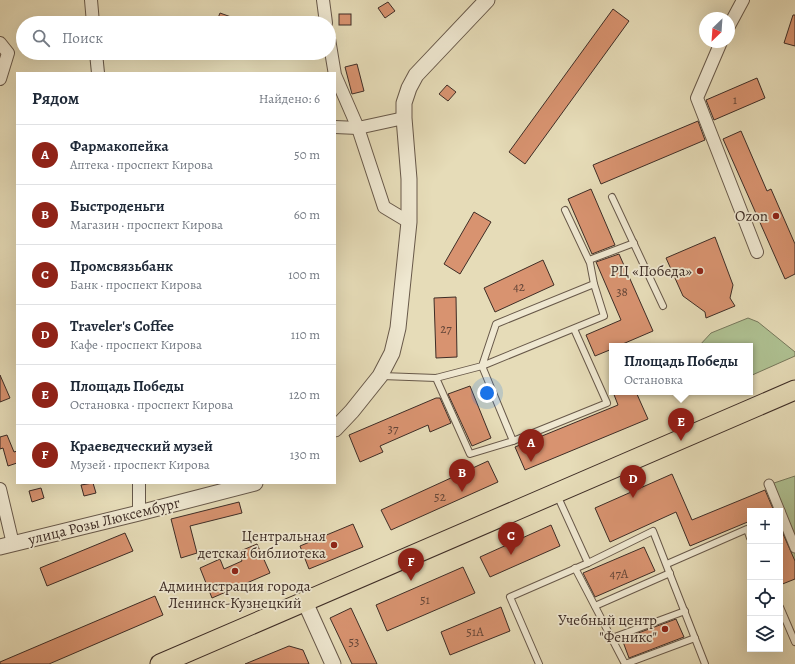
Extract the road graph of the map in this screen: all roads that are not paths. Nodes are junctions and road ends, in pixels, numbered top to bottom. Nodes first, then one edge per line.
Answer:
1 (91, 0) edge
2 (323, 0) edge
3 (487, 0) edge
4 (743, 0) edge
5 (735, 15) edge
6 (92, 16) edge
7 (325, 16) edge
8 (0, 43) edge
9 (718, 48) edge
10 (97, 60) edge
11 (333, 60) edge
12 (98, 72) edge
13 (335, 72) edge
14 (336, 75) edge
15 (0, 79) edge
16 (404, 118) junction
17 (336, 127) edge
18 (358, 128) junction
19 (612, 197) dead end
20 (565, 210) dead end
21 (410, 222) junction
22 (634, 243) junction
23 (757, 252) dead end
24 (589, 260) junction
25 (594, 284) junction
26 (663, 306) dead end
27 (574, 329) junction
28 (482, 366) junction
29 (380, 376) junction
30 (436, 378) junction
31 (795, 390) edge
32 (336, 428) edge
33 (513, 441) junction
34 (139, 484) edge
35 (251, 484) edge
36 (769, 484) dead end
37 (0, 490) edge
38 (557, 493) junction
39 (779, 508) edge
40 (139, 513) junction
41 (783, 518) edge
42 (747, 531) edge
43 (6, 545) edge
44 (795, 548) edge
45 (588, 563) junction
46 (667, 564) junction
47 (575, 568) junction
48 (670, 573) junction
49 (305, 602) junction
50 (595, 606) junction
51 (685, 611) junction
52 (783, 614) edge
53 (612, 638) junction
54 (695, 638) junction
55 (795, 642) edge
56 (160, 664) edge
57 (333, 664) edge
58 (539, 664) edge
59 (705, 664) edge

1 - 6 street
2 - 7 street
3 - 16 street
4 - 5 street
8 - 15 street
9 - 23 street
10 - 12 street
11 - 13 street
14 - 18 street
16 - 18 street
16 - 21 street
17 - 18 street
18 - 21 street
19 - 22 lane
20 - 24 lane
21 - 29 street
22 - 24 lane
22 - 26 lane
24 - 25 lane
25 - 27 lane
25 - 28 lane
27 - 28 lane
27 - 33 lane
28 - 30 lane
28 - 33 lane
29 - 30 lane
29 - 32 street
30 - 33 lane
31 - 38 main road
34 - 40 street
35 - 40 street, улица Розы Люксембург
36 - 39 street
37 - 43 street
38 - 45 lane
38 - 49 main road
40 - 43 street, улица Розы Люксембург
41 - 44 street
42 - 46 lane
45 - 46 lane
45 - 47 lane
46 - 48 lane
47 - 50 lane
47 - 58 lane
48 - 50 lane
48 - 51 lane
49 - 56 main road
49 - 57 street
50 - 53 lane
51 - 53 lane
51 - 54 lane
52 - 55 lane
53 - 54 lane
54 - 59 lane

